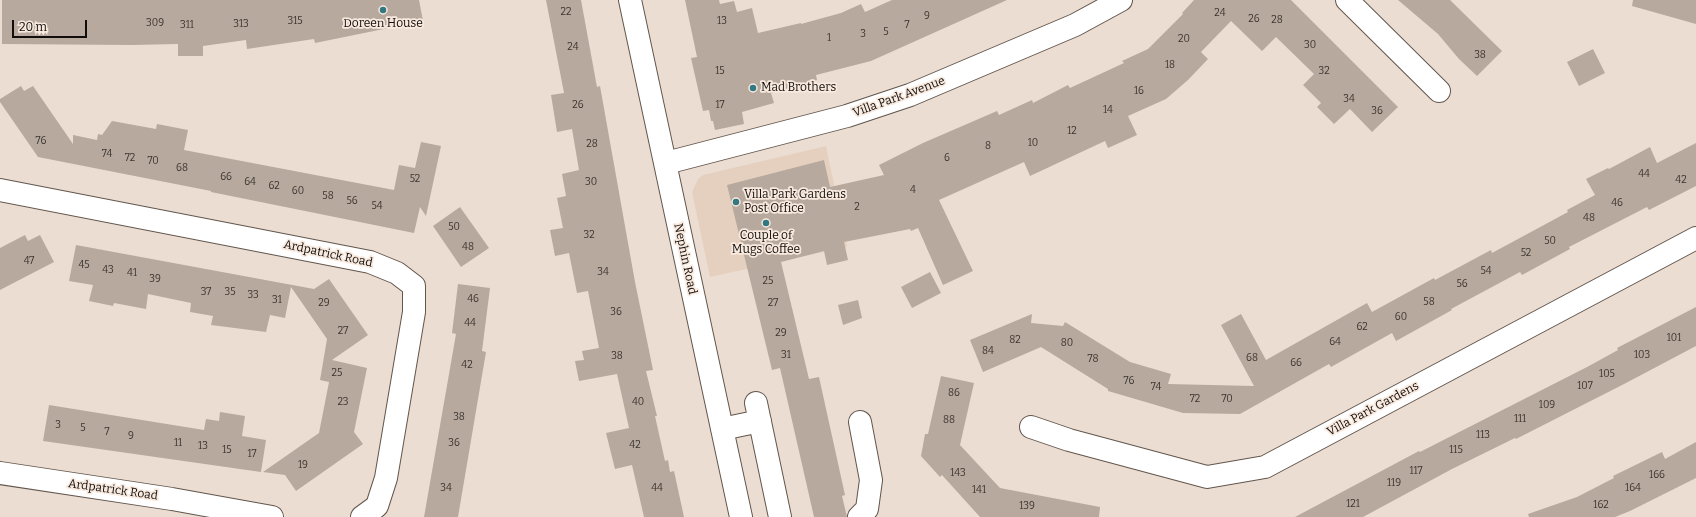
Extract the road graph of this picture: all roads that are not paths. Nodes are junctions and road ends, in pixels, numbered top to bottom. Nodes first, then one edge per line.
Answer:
1 (630, 0) edge
2 (1120, 0) edge
3 (1348, 0) edge
4 (1439, 91) dead end
5 (666, 163) junction
6 (0, 190) edge
7 (1696, 238) edge
8 (860, 422) dead end
9 (1031, 427) dead end
10 (722, 429) junction
11 (0, 473) edge
12 (272, 517) edge
13 (362, 517) edge
14 (741, 517) edge
15 (780, 517) edge
16 (859, 517) edge

1 - 5 street, Nephin Road
2 - 5 street, Villa Park Avenue
3 - 4 street
5 - 10 street, Nephin Road
6 - 13 street, Ardpatrick Road
7 - 9 street, Villa Park Gardens
8 - 16 street
10 - 14 street, Nephin Road
10 - 15 street
11 - 12 street, Ardpatrick Road

